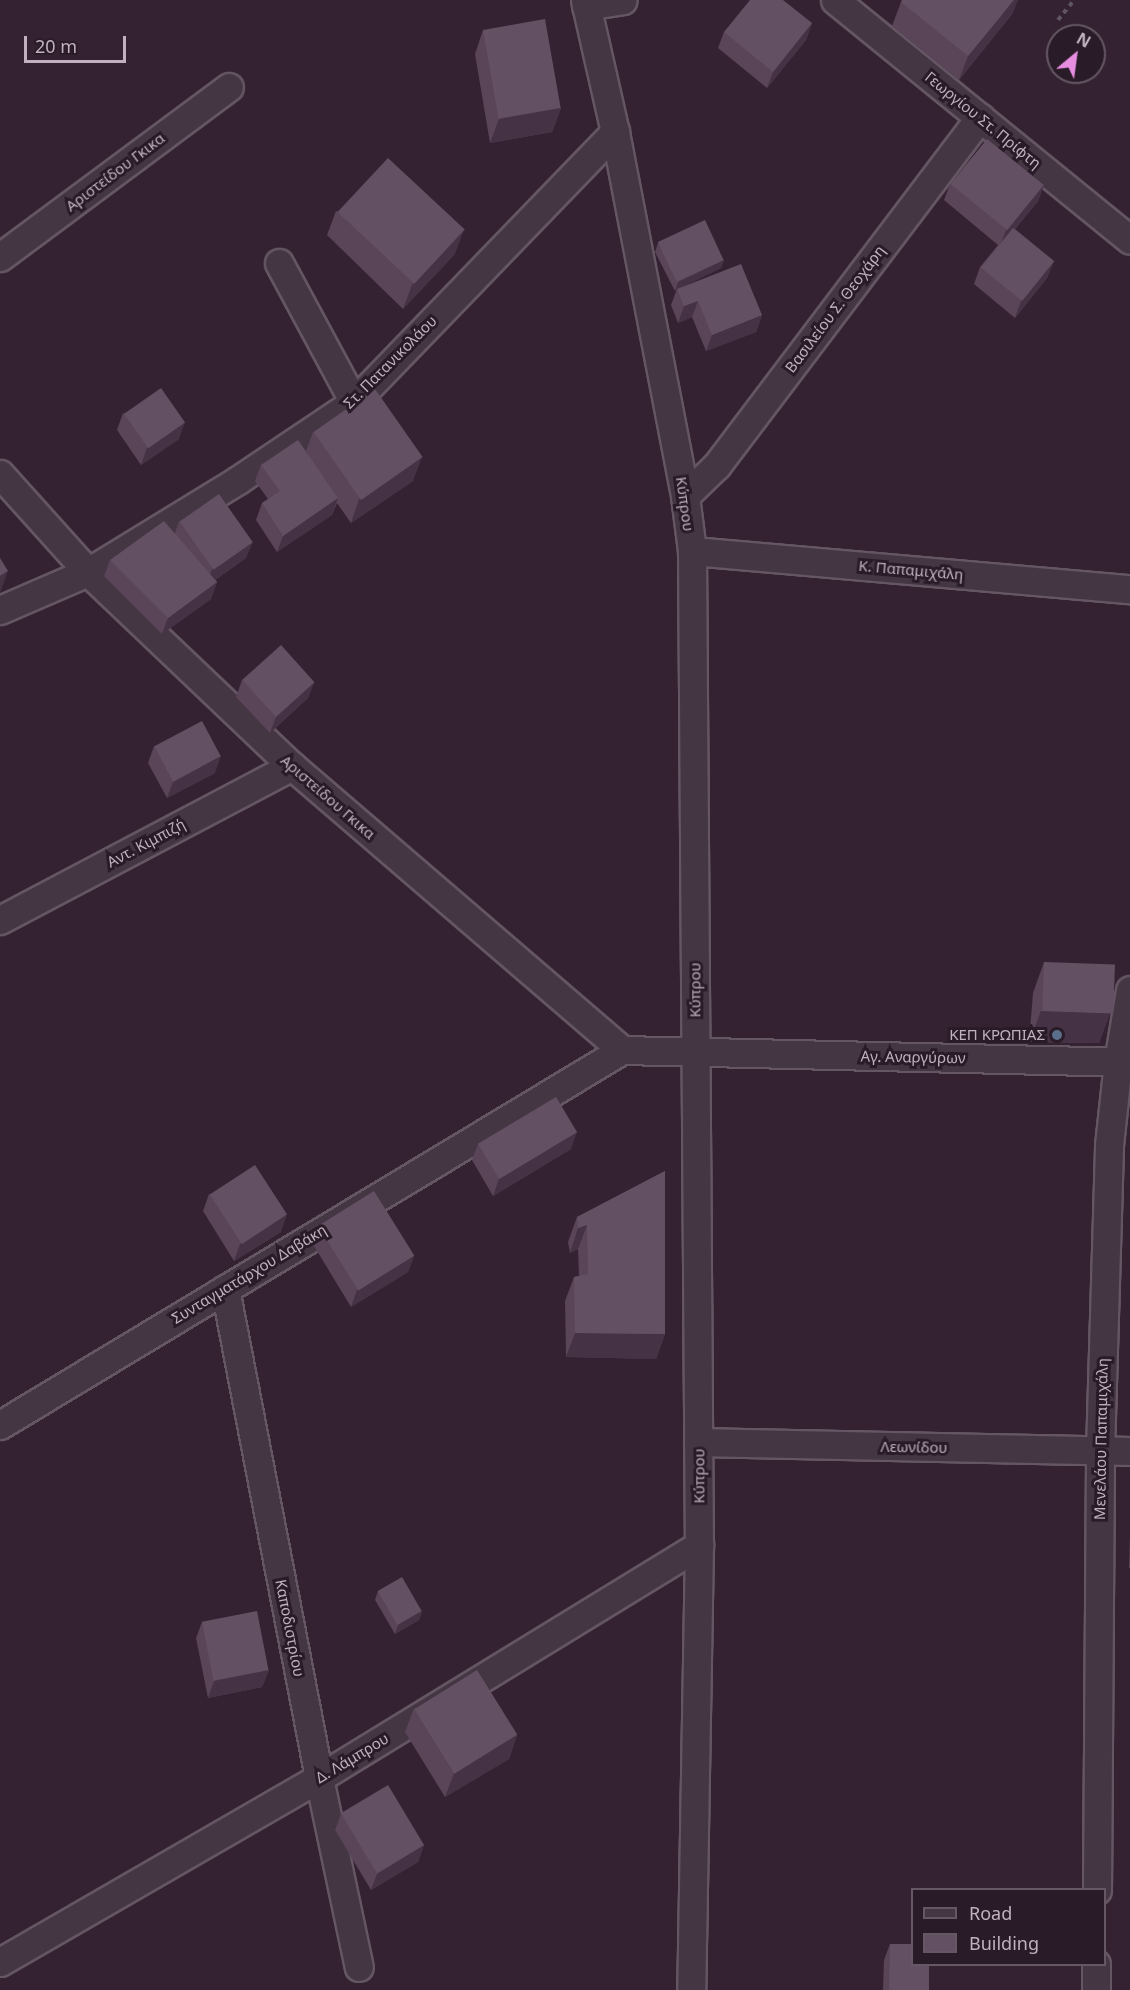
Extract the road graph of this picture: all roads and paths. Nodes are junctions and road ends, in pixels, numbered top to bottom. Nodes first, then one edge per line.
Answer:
1 (623, 0) edge
2 (836, 0) edge
3 (1074, 0) edge
4 (586, 3) edge
5 (1058, 20) dead end
6 (230, 87) dead end
7 (980, 117) junction
8 (615, 132) junction
9 (1130, 240) edge
10 (0, 257) edge
11 (279, 263) dead end
12 (354, 402) junction
13 (0, 474) edge
14 (685, 496) junction
15 (692, 551) junction
16 (88, 572) junction
17 (1130, 589) edge
18 (0, 610) edge
19 (292, 766) junction
20 (0, 920) edge
21 (1130, 990) edge
22 (622, 1050) junction
23 (696, 1052) junction
24 (1124, 1062) edge
25 (225, 1289) junction
26 (0, 1425) edge
27 (698, 1442) junction
28 (1100, 1451) junction
29 (1130, 1451) edge
30 (699, 1545) junction
31 (319, 1778) junction
32 (1096, 1888) edge
33 (0, 1962) edge
34 (1096, 1966) edge
35 (359, 1967) dead end
36 (691, 1990) edge
37 (1096, 1990) edge

1 - 4 street
2 - 7 street, Γεωργίου Στ. Πρίφτη
3 - 5 path
4 - 8 street, Κύπρου
6 - 10 street, Αριστείδου Γκικα
7 - 9 street, Γεωργίου Στ. Πρίφτη
7 - 14 street, Βασιλείου Σ. Θεοχάρη
8 - 12 street, Στ. Πατανικολάου
8 - 14 street, Κύπρου
11 - 12 street
12 - 16 street, Στ. Πατανικολάου
13 - 16 street, Αριστείδου Γκικα
14 - 15 street, Κύπρου
15 - 17 street, Κ. Παπαμιχάλη
15 - 23 street, Κύπρου
16 - 18 street, Στ. Πατανικολάου
16 - 19 street, Αριστείδου Γκικα
19 - 20 street, Αντ. Κιμπιζή
19 - 22 street, Αριστείδου Γκικα
21 - 24 street, Μενελάου Παπαμιχάλη
22 - 23 street
22 - 25 street, Συνταγματάρχου Δαβάκη
23 - 24 street, Αγ. Αναργύρων
23 - 27 street, Κύπρου
24 - 28 street, Μενελάου Παπαμιχάλη
25 - 26 street, Συνταγματάρχου Δαβάκη
25 - 31 street, Καποδιστρίου
27 - 28 street, Λεωνίδου
27 - 30 street, Κύπρου
28 - 29 street, Λεωνίδου
28 - 32 street, Μενελάου Παπαμιχάλη
30 - 31 street, Δ. Λάμπρου
30 - 36 street, Κύπρου
31 - 33 street, Δ. Λάμπρου
31 - 35 street, Καποδιστρίου
34 - 37 street

